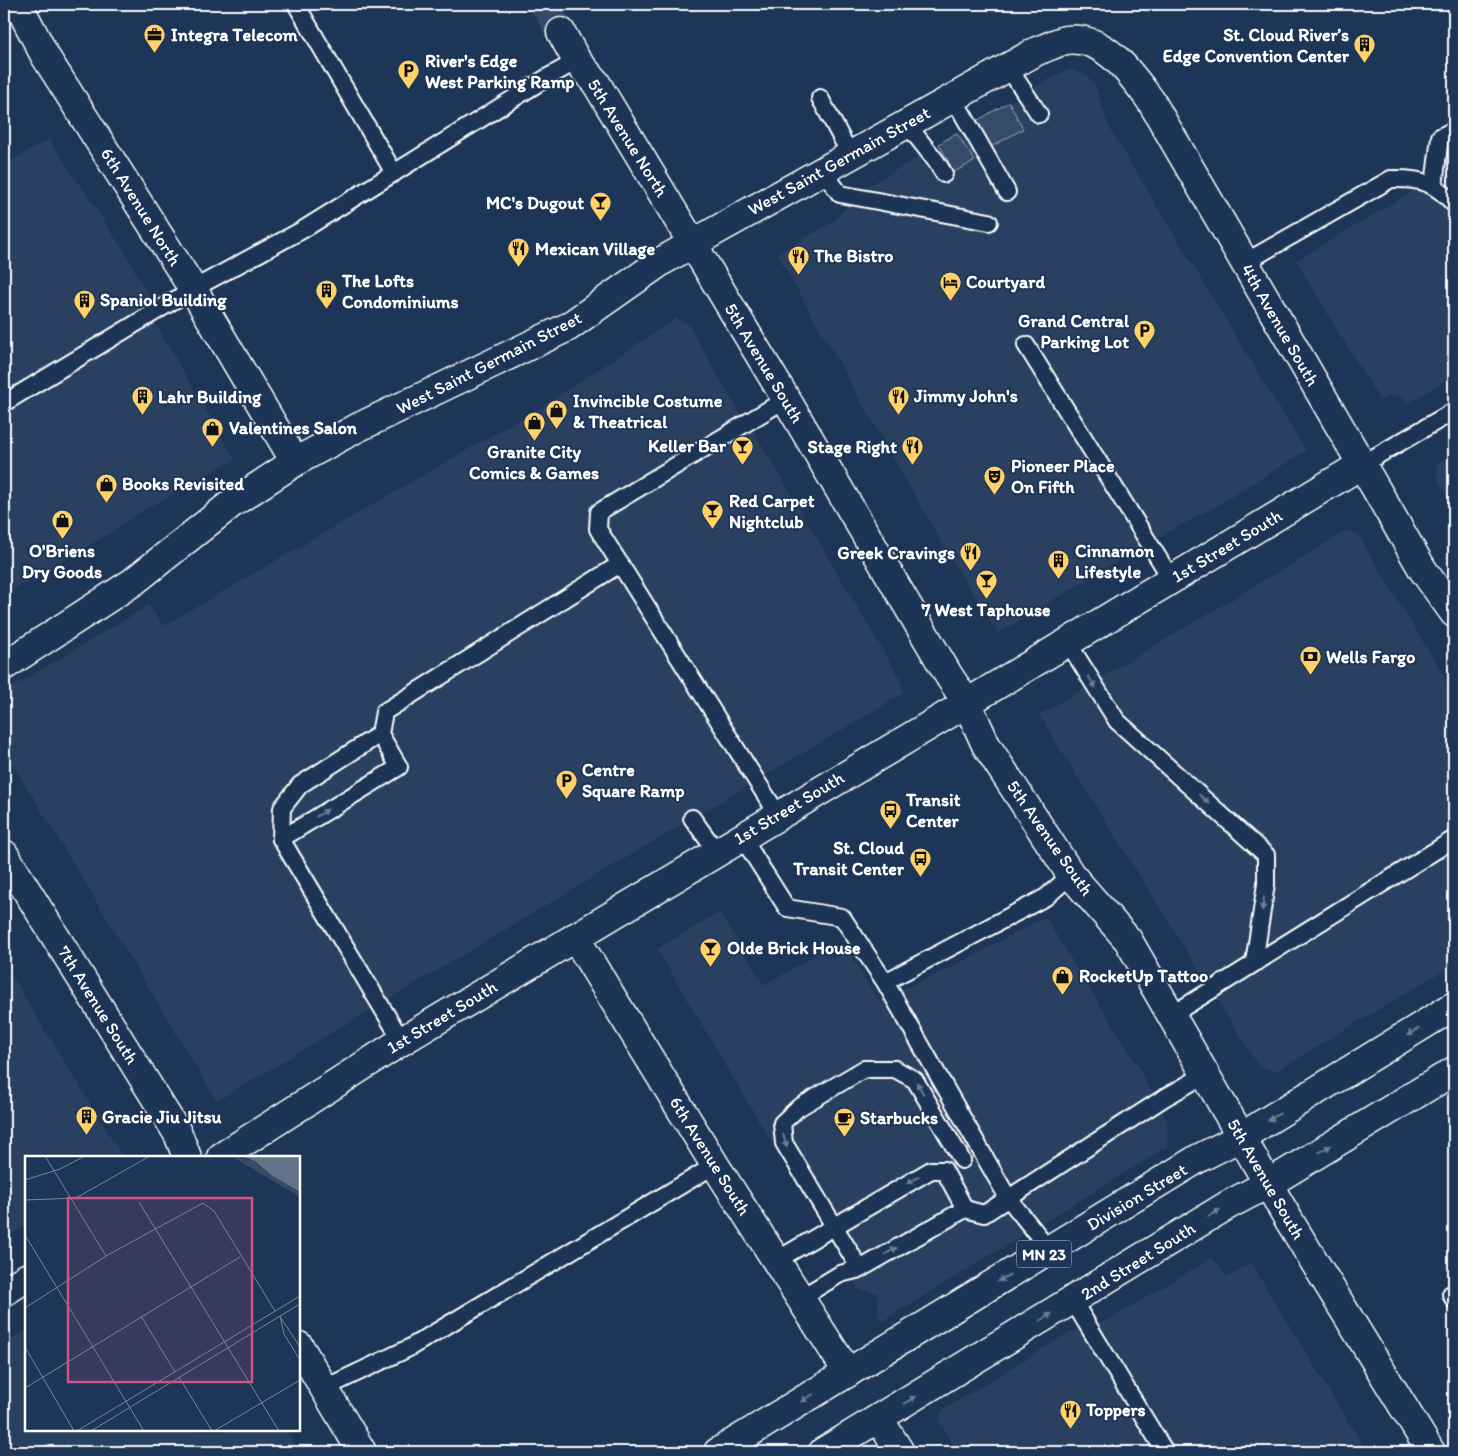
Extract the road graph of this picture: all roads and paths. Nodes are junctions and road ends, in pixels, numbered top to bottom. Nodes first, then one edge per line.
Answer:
1 (296, 4) edge
2 (19, 6) edge
3 (561, 32) tunnel mouth
4 (1097, 44) joint
5 (577, 61) junction
6 (1008, 67) junction
7 (953, 97) junction
8 (820, 98) dead end
9 (1039, 114) dead end
10 (906, 123) junction
11 (1454, 130) edge
12 (850, 154) junction
13 (822, 170) junction
14 (394, 173) junction
15 (944, 174) dead end
16 (1434, 185) junction
17 (1008, 192) dead end
18 (1454, 204) edge
19 (990, 222) dead end
20 (692, 244) junction
21 (1244, 263) junction
22 (193, 289) junction
23 (1026, 345) dead end
24 (786, 399) junction
25 (4, 403) edge
26 (1454, 411) edge
27 (295, 462) junction
28 (1361, 465) junction
29 (620, 564) junction
30 (1172, 580) junction
31 (1454, 613) edge
32 (1067, 641) junction
33 (4, 666) edge
34 (967, 703) junction
35 (380, 734) junction
36 (778, 814) junction
37 (692, 818) dead end
38 (742, 837) junction
39 (281, 839) junction
40 (1454, 839) edge
41 (716, 851) junction
42 (4, 854) edge
43 (1071, 876) junction
44 (575, 937) junction
45 (1254, 963) junction
46 (885, 982) junction
47 (1454, 1006) edge
48 (1173, 1014) junction
49 (402, 1041) junction
50 (1454, 1071) edge
51 (1206, 1074) junction
52 (1241, 1137) junction
53 (980, 1152) junction
54 (188, 1156) edge
55 (223, 1156) edge
56 (962, 1160) junction
57 (714, 1165) junction
58 (944, 1170) junction
59 (1268, 1184) junction
60 (1008, 1198) junction
61 (965, 1209) junction
62 (834, 1225) junction
63 (1047, 1252) junction
64 (777, 1260) junction
65 (860, 1269) junction
66 (25, 1279) edge
67 (4, 1292) edge
68 (1454, 1292) edge
69 (802, 1297) junction
70 (1454, 1300) edge
71 (1073, 1301) junction
72 (300, 1348) edge
73 (848, 1373) junction
74 (325, 1388) junction
75 (879, 1419) junction
76 (362, 1452) edge
77 (718, 1452) edge
78 (823, 1452) edge
79 (900, 1452) edge
80 (1165, 1452) edge
81 (1431, 1452) edge

1 - 14 lane
2 - 22 main road, 6th Avenue North
3 - 5 main road, 5th Avenue North
4 - 6 main road, West Saint Germain Street
4 - 21 main road, 4th Avenue South
5 - 14 lane
5 - 20 main road, 5th Avenue North
6 - 7 main road, West Saint Germain Street
6 - 9 lane
7 - 10 main road, West Saint Germain Street
7 - 17 lane
8 - 12 lane
10 - 12 main road, West Saint Germain Street
10 - 15 lane
11 - 16 lane
12 - 13 main road, West Saint Germain Street
13 - 19 lane
13 - 20 main road, West Saint Germain Street
14 - 22 lane
16 - 18 lane
16 - 21 lane
20 - 24 main road, 5th Avenue South
20 - 27 main road, West Saint Germain Street
21 - 28 main road, 4th Avenue South
22 - 25 lane
22 - 27 main road, 6th Avenue North
23 - 30 lane
24 - 29 lane
24 - 34 main road, 5th Avenue South
26 - 28 lane
27 - 33 main road, West Saint Germain Street
28 - 30 main road, 1st Street South
28 - 31 main road, 4th Avenue South
29 - 35 lane
29 - 36 lane
30 - 32 main road, 1st Street South
32 - 34 main road, 1st Street South
32 -> 45 lane
34 - 36 main road, 1st Street South
34 - 43 main road, 5th Avenue South
35 - 39 lane
39 -> 35 lane
36 - 38 main road, 1st Street South
37 - 41 lane
38 - 41 main road, 1st Street South
38 - 46 lane
39 - 49 lane
40 - 45 lane
41 - 44 main road, 1st Street South
42 - 54 main road, 7th Avenue South
43 - 46 lane
43 - 48 main road, 5th Avenue South
44 - 49 main road, 1st Street South
44 - 57 main road, 6th Avenue South
45 - 48 lane
46 - 53 lane
47 -> 52 main road, Division Street / MN 23
48 - 51 main road, 5th Avenue South
49 - 55 main road, 1st Street South
59 -> 50 main road, 2nd Street South
51 - 52 main road, 5th Avenue South
51 - 60 lane
52 - 59 main road, 5th Avenue South
52 - 63 main road, Division Street / MN 23
53 - 56 lane
53 - 60 lane
56 - 58 lane
56 -> 62 lane
57 - 64 main road, 6th Avenue South
57 - 74 lane
58 - 61 lane
58 -> 62 lane
71 -> 59 main road, 2nd Street South
59 - 81 main road, 5th Avenue South
60 - 61 lane
60 - 63 lane
65 -> 61 lane
62 - 64 lane
62 - 65 lane
63 -> 73 main road, Division Street / MN 23
64 - 69 main road, 6th Avenue South
65 - 69 lane
66 - 67 main road
68 - 70 lane
69 - 73 main road, 6th Avenue South
75 -> 71 main road, 2nd Street South
71 - 80 lane
72 - 74 main road
73 -> 77 main road, Division Street / MN 23
74 - 76 main road
75 - 78 main road, 2nd Street South
75 - 79 main road

